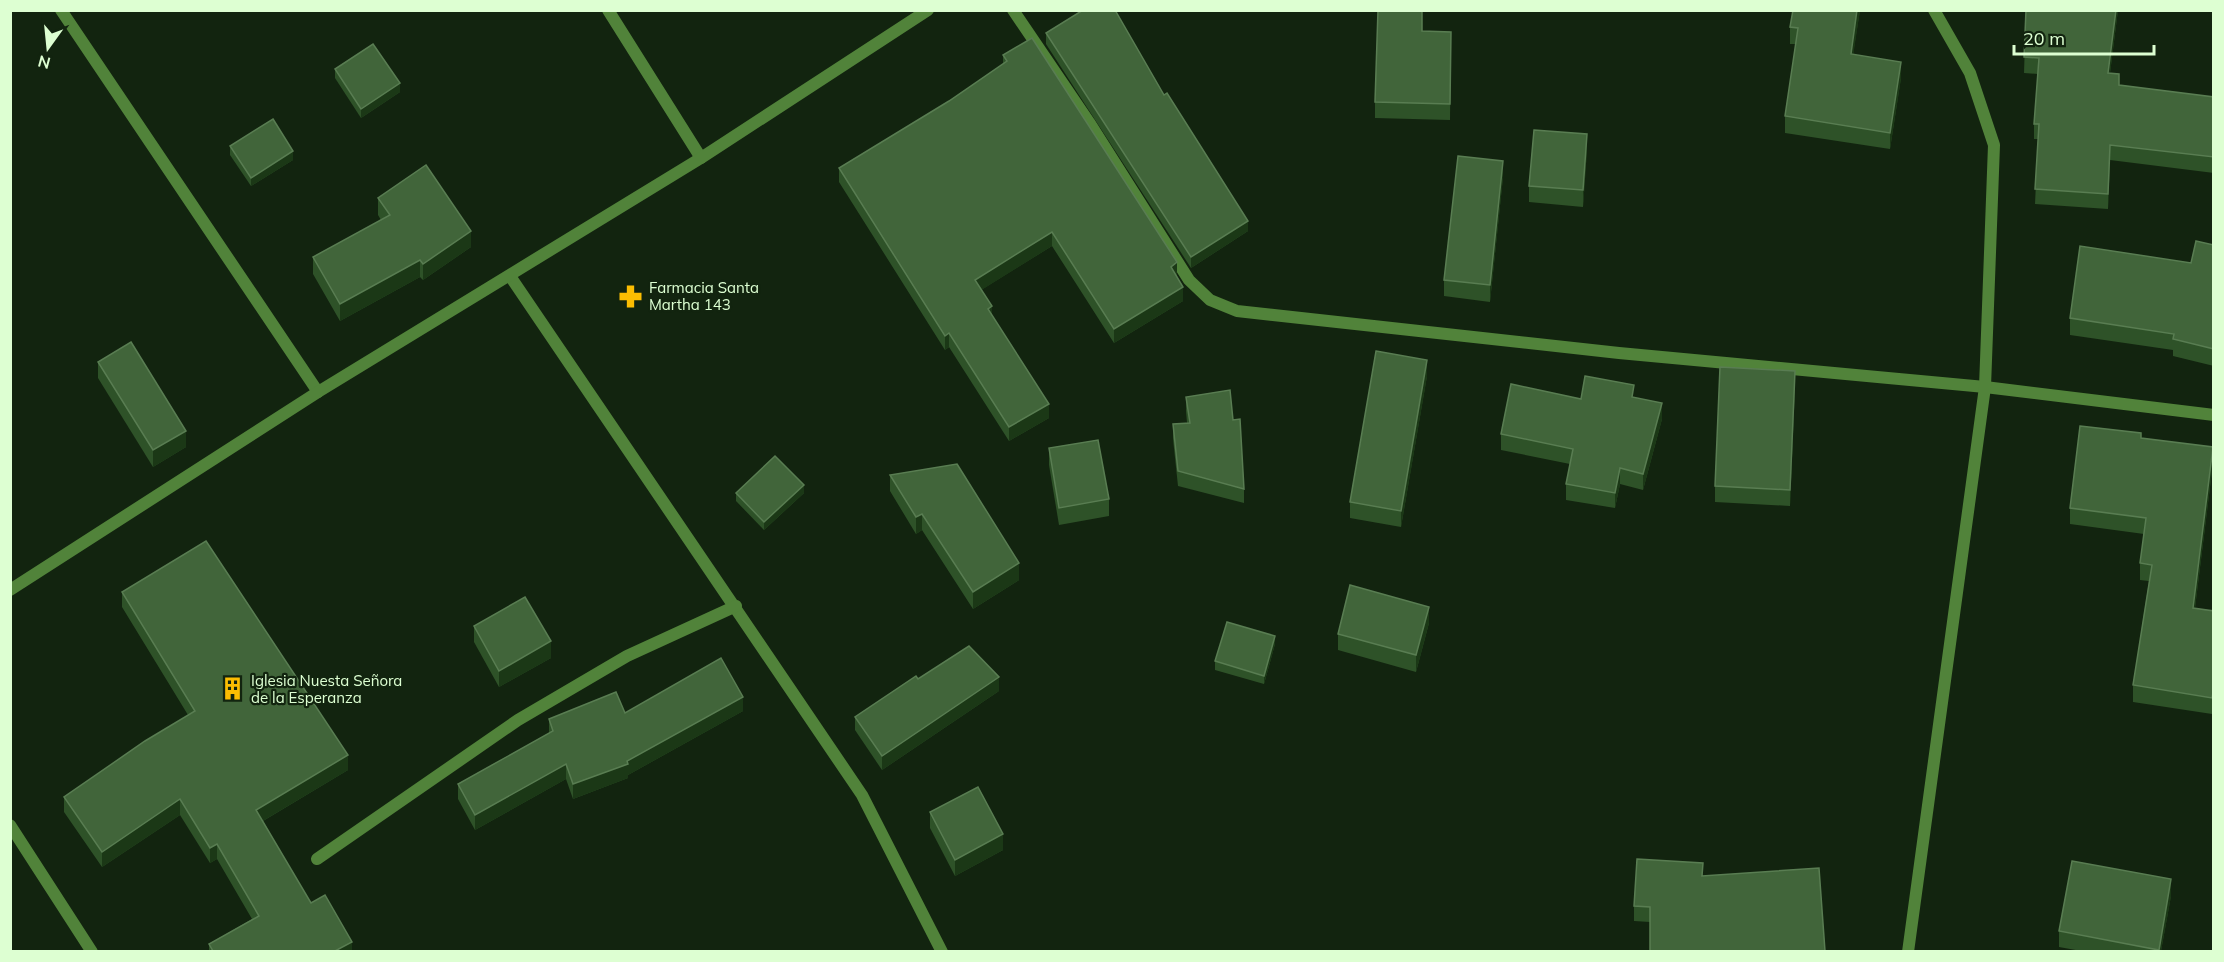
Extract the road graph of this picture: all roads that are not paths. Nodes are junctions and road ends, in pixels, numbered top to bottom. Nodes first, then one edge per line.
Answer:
1 (61, 10) edge
2 (608, 10) edge
3 (928, 10) edge
4 (1013, 10) edge
5 (1934, 10) edge
6 (701, 158) junction
7 (510, 276) junction
8 (1985, 387) junction
9 (318, 392) junction
10 (2214, 415) edge
11 (10, 590) edge
12 (736, 606) junction
13 (10, 825) edge
14 (317, 859) dead end
15 (92, 951) edge
16 (942, 951) edge
17 (1908, 951) edge

1 - 9 street
2 - 6 street
3 - 6 street
4 - 8 street
5 - 8 street
6 - 7 street
7 - 9 street
7 - 12 street
8 - 10 street
8 - 17 street
9 - 11 street
12 - 14 street
12 - 16 street
13 - 15 street

